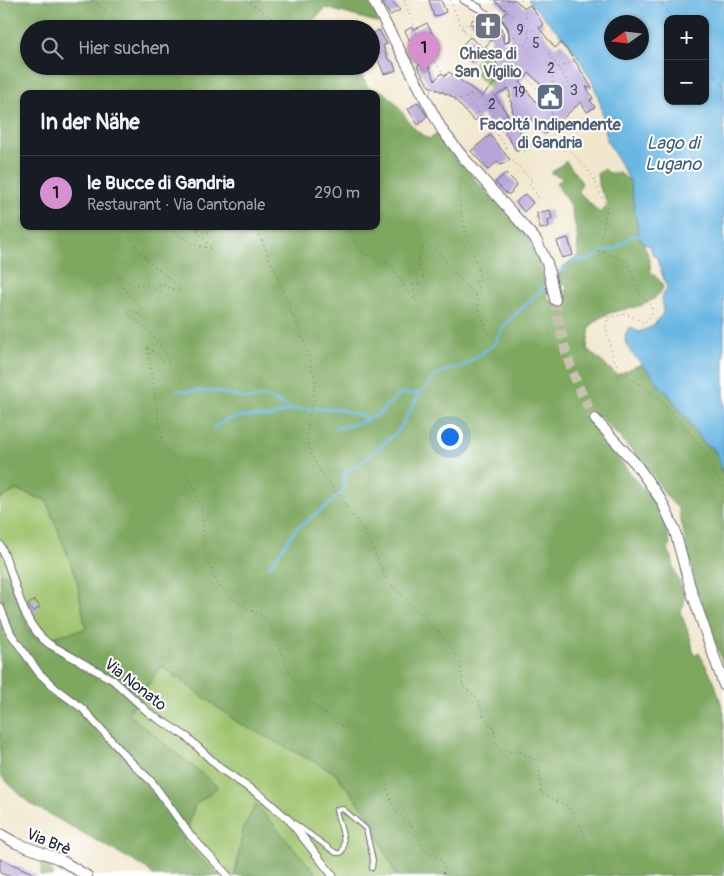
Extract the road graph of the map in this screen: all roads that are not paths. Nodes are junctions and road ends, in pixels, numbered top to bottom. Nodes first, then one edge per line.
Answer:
1 (373, 0) edge
2 (464, 0) edge
3 (479, 8) joint
4 (506, 40) road end
5 (555, 300) tunnel mouth
6 (595, 419) tunnel mouth
7 (0, 545) edge
8 (0, 607) edge
9 (724, 685) edge
10 (290, 821) junction
11 (0, 834) edge
12 (372, 868) dead end
13 (87, 876) edge
14 (228, 876) edge
15 (333, 876) edge

1 - 5 main road
2 - 3 street
3 - 4 lane
6 - 9 main road
7 - 10 street, Via Nonato
8 - 14 street
10 - 12 lane, Via Nonato
10 - 15 street, Via Nonato
11 - 13 main road, Via Brè

